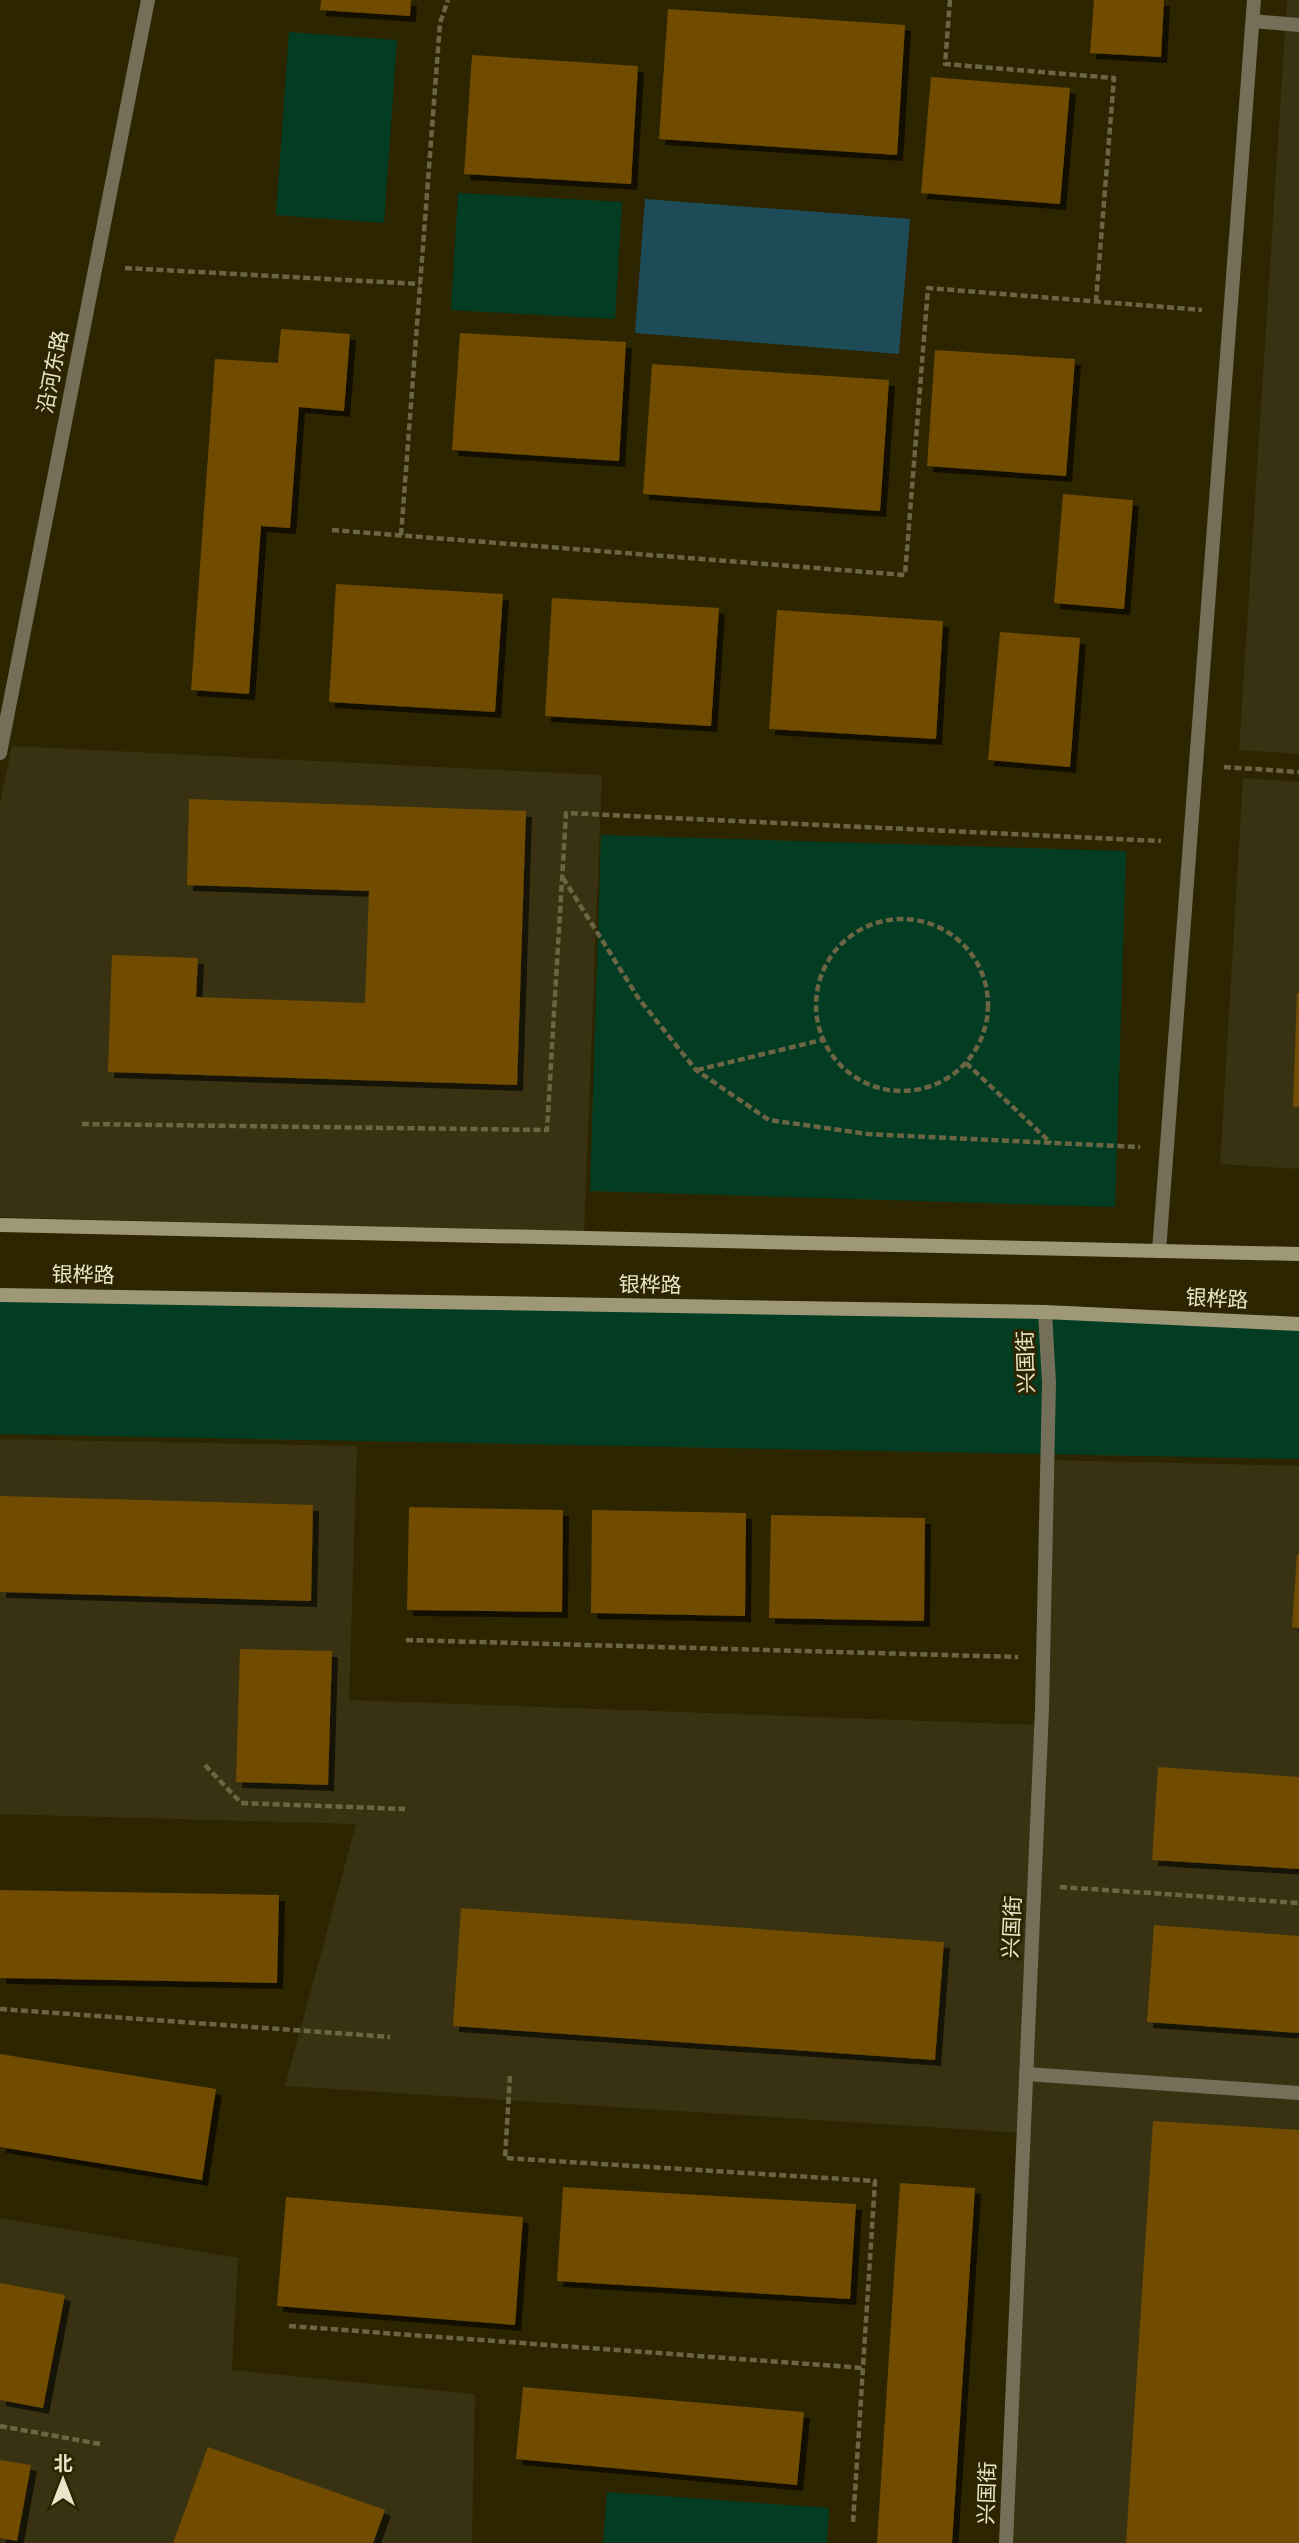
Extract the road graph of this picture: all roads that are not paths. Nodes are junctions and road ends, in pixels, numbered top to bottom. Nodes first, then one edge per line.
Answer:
1 (148, 0) edge
2 (1254, 0) edge
3 (1253, 21) junction
4 (1299, 25) edge
5 (0, 753) edge
6 (0, 1225) edge
7 (1159, 1251) junction
8 (1299, 1254) edge
9 (0, 1295) edge
10 (1045, 1312) junction
11 (1299, 1324) edge
12 (1026, 2074) junction
13 (1299, 2094) edge
14 (1006, 2543) edge

1 - 5 street, 沿河东路
2 - 3 street
3 - 4 street
3 - 7 street
6 - 7 main road
7 - 8 main road
9 - 10 main road, 银桦路
10 - 11 main road, 银桦路
10 - 12 street, 兴国街
12 - 13 street
12 - 14 street, 兴国街

